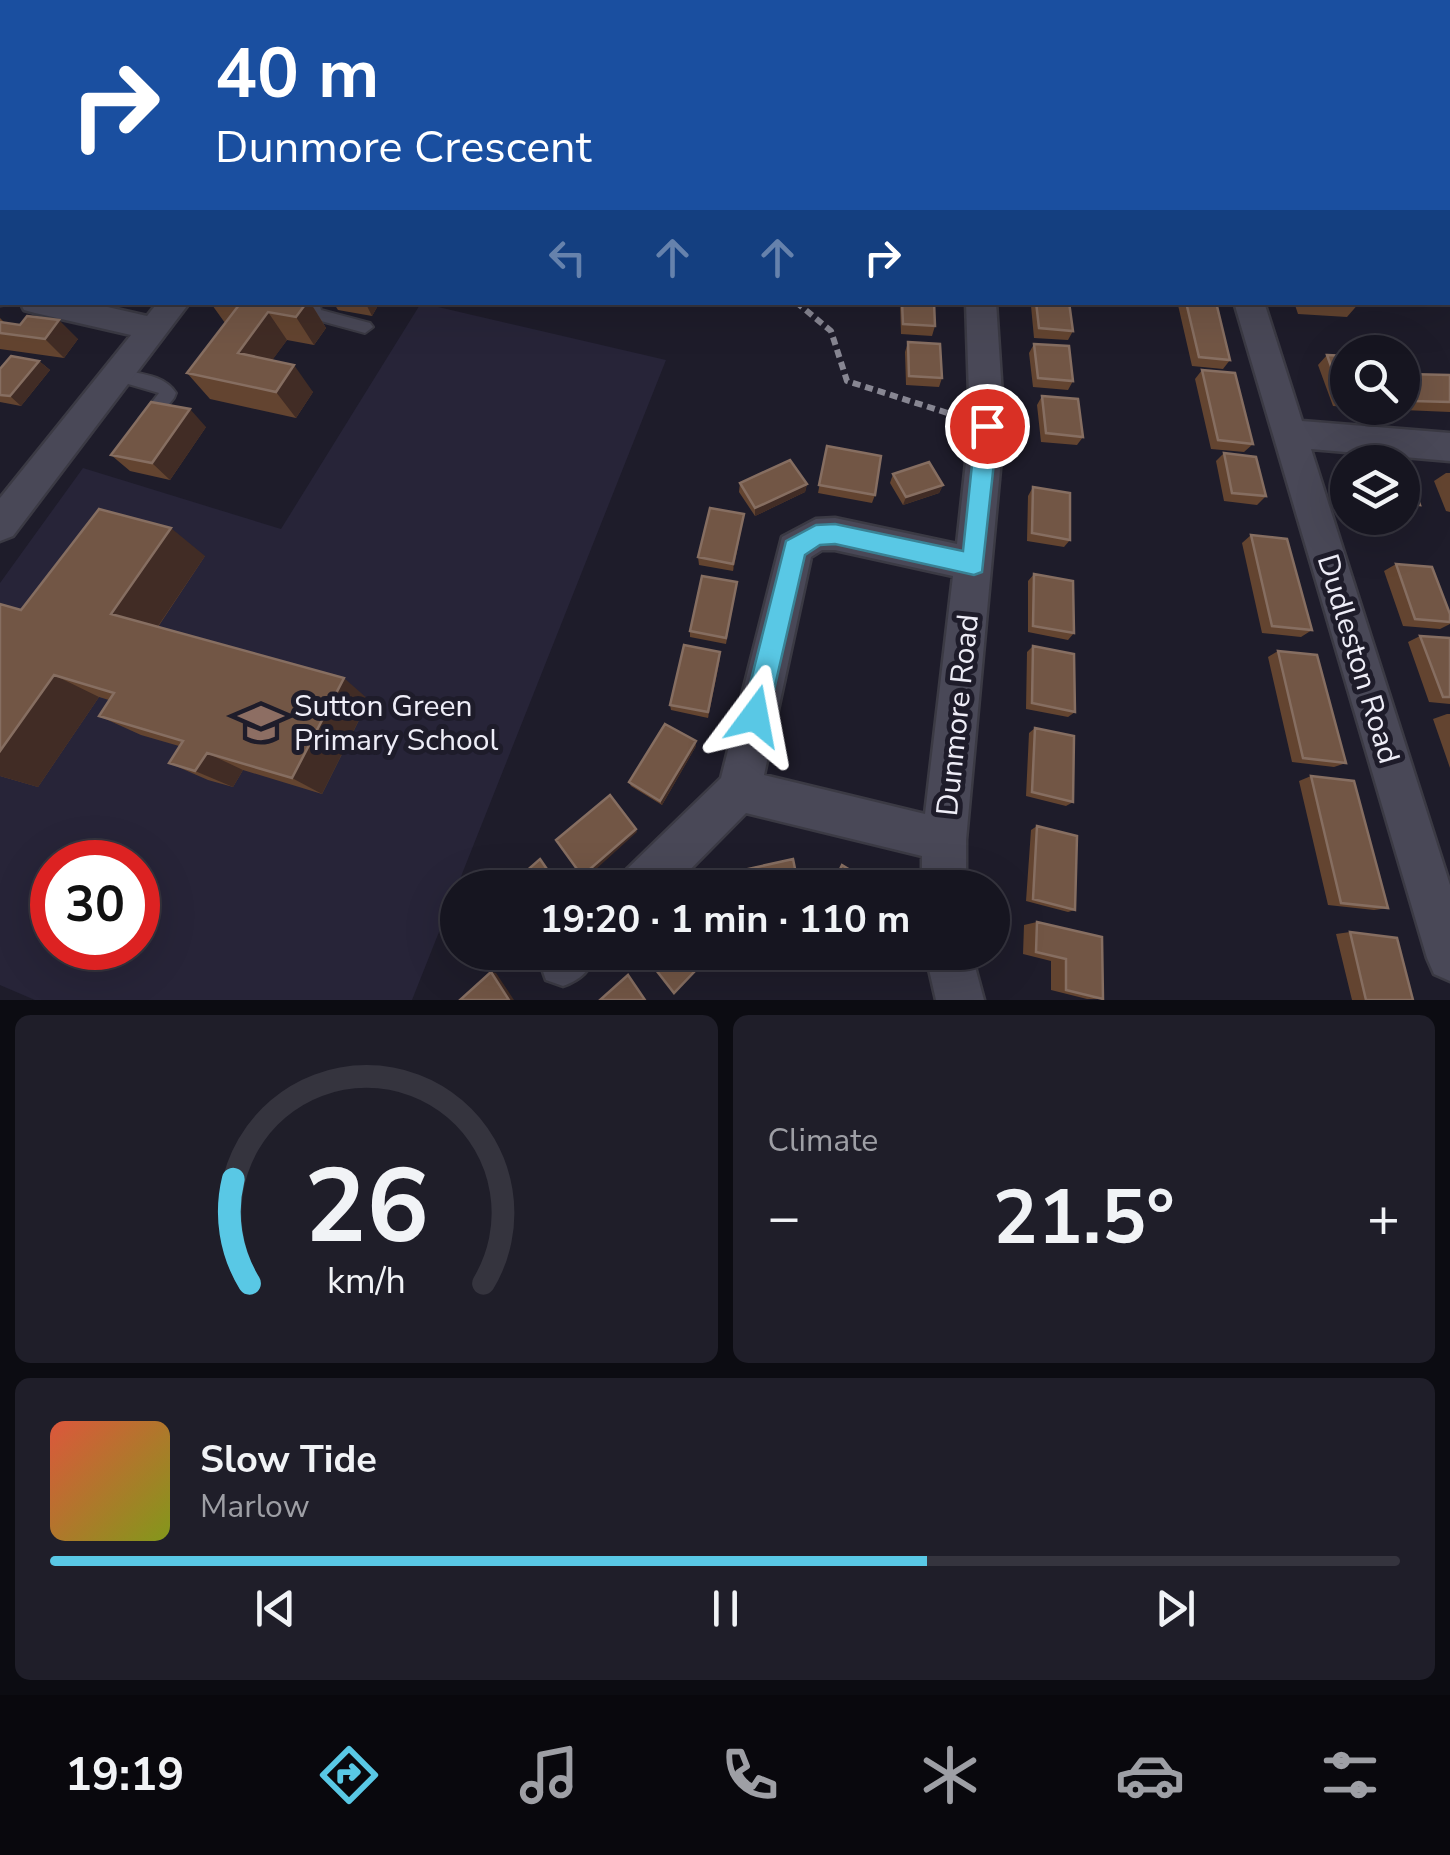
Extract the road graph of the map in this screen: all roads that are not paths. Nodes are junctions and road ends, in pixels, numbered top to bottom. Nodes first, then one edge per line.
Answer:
1 (48, 305) edge
2 (173, 305) edge
3 (312, 305) edge
4 (981, 305) edge
5 (1250, 305) edge
6 (364, 327) dead end
7 (154, 329) junction
8 (118, 375) junction
9 (138, 430) edge
10 (1289, 434) junction
11 (1450, 448) edge
12 (0, 526) edge
13 (974, 564) junction
14 (739, 790) junction
15 (944, 840) junction
16 (658, 870) edge
17 (944, 870) edge
18 (1450, 958) edge
19 (952, 970) edge
20 (960, 1000) edge

1 - 7 street
2 - 7 street
3 - 6 lane
4 - 13 street, Dunmore Road
5 - 10 street, Dudleston Road
7 - 8 street
8 - 9 lane
8 - 12 street
10 - 11 street
10 - 18 street, Dudleston Road
13 - 14 street
13 - 15 street, Dunmore Road
14 - 15 street
14 - 16 street
15 - 17 street, Dunmore Road
19 - 20 street

